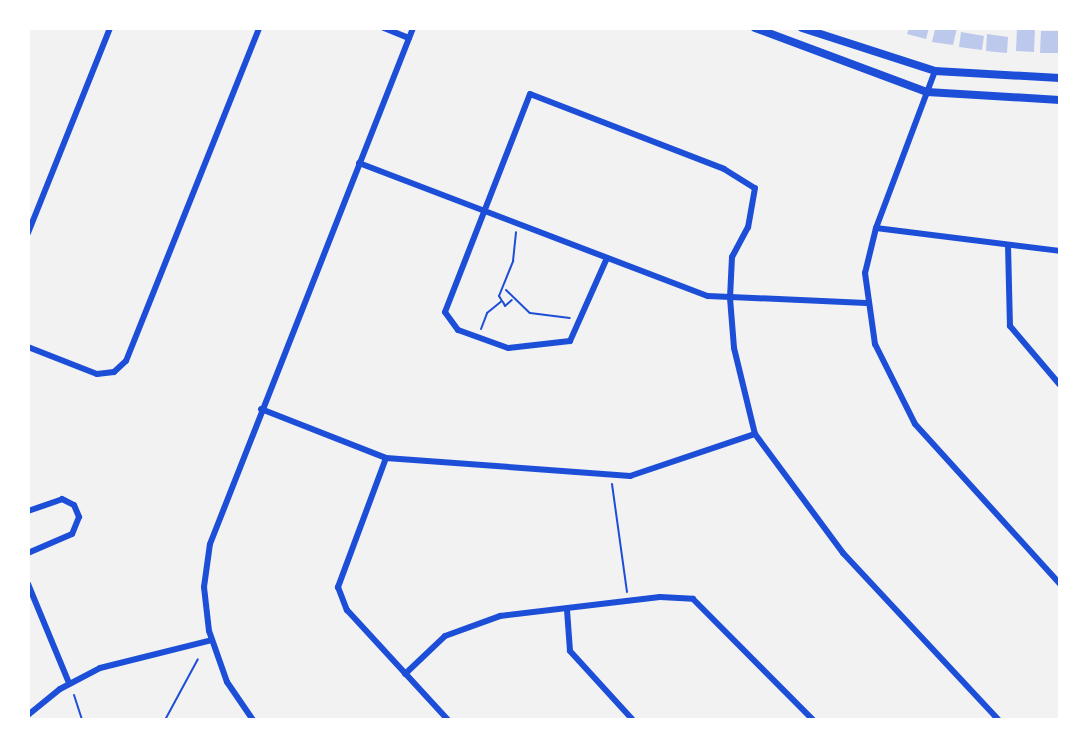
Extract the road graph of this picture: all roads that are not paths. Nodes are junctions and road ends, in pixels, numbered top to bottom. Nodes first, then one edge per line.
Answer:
1 (110, 28) edge
2 (259, 28) edge
3 (384, 28) edge
4 (413, 28) edge
5 (755, 28) edge
6 (803, 28) edge
7 (409, 38) junction
8 (797, 45) junction
9 (935, 71) junction
10 (1060, 78) edge
11 (927, 92) junction
12 (1060, 100) edge
13 (359, 163) junction
14 (486, 213) junction
15 (876, 228) junction
16 (28, 233) edge
17 (1008, 245) junction
18 (1060, 251) edge
19 (607, 258) junction
20 (730, 298) junction
21 (866, 303) junction
22 (28, 347) edge
23 (1060, 385) edge
24 (261, 409) junction
25 (755, 434) junction
26 (386, 458) junction
27 (28, 511) edge
28 (28, 553) edge
29 (28, 584) edge
30 (1060, 584) edge
31 (567, 610) junction
32 (212, 640) junction
33 (405, 674) junction
34 (69, 683) junction
35 (28, 715) edge
36 (253, 720) edge
37 (448, 720) edge
38 (633, 720) edge
39 (813, 720) edge
40 (999, 720) edge

1 - 16 street
2 - 22 street
3 - 7 street
4 - 7 street
5 - 8 street
6 - 8 street
6 - 9 street
7 - 13 street
8 - 11 street
9 - 10 street
9 - 11 street
11 - 12 street
11 - 15 street
13 - 14 street
13 - 24 street
14 - 19 street
14 - 19 street
14 - 20 street
15 - 17 street
15 - 21 street
17 - 18 street
17 - 23 street
19 - 20 street
20 - 21 street
20 - 25 street
21 - 30 street
24 - 26 street
24 - 32 street
25 - 26 street
25 - 40 street
26 - 33 street
27 - 28 street
29 - 34 street
31 - 33 street
31 - 38 street
31 - 39 street
32 - 34 street
32 - 36 street
33 - 37 street
34 - 35 street

